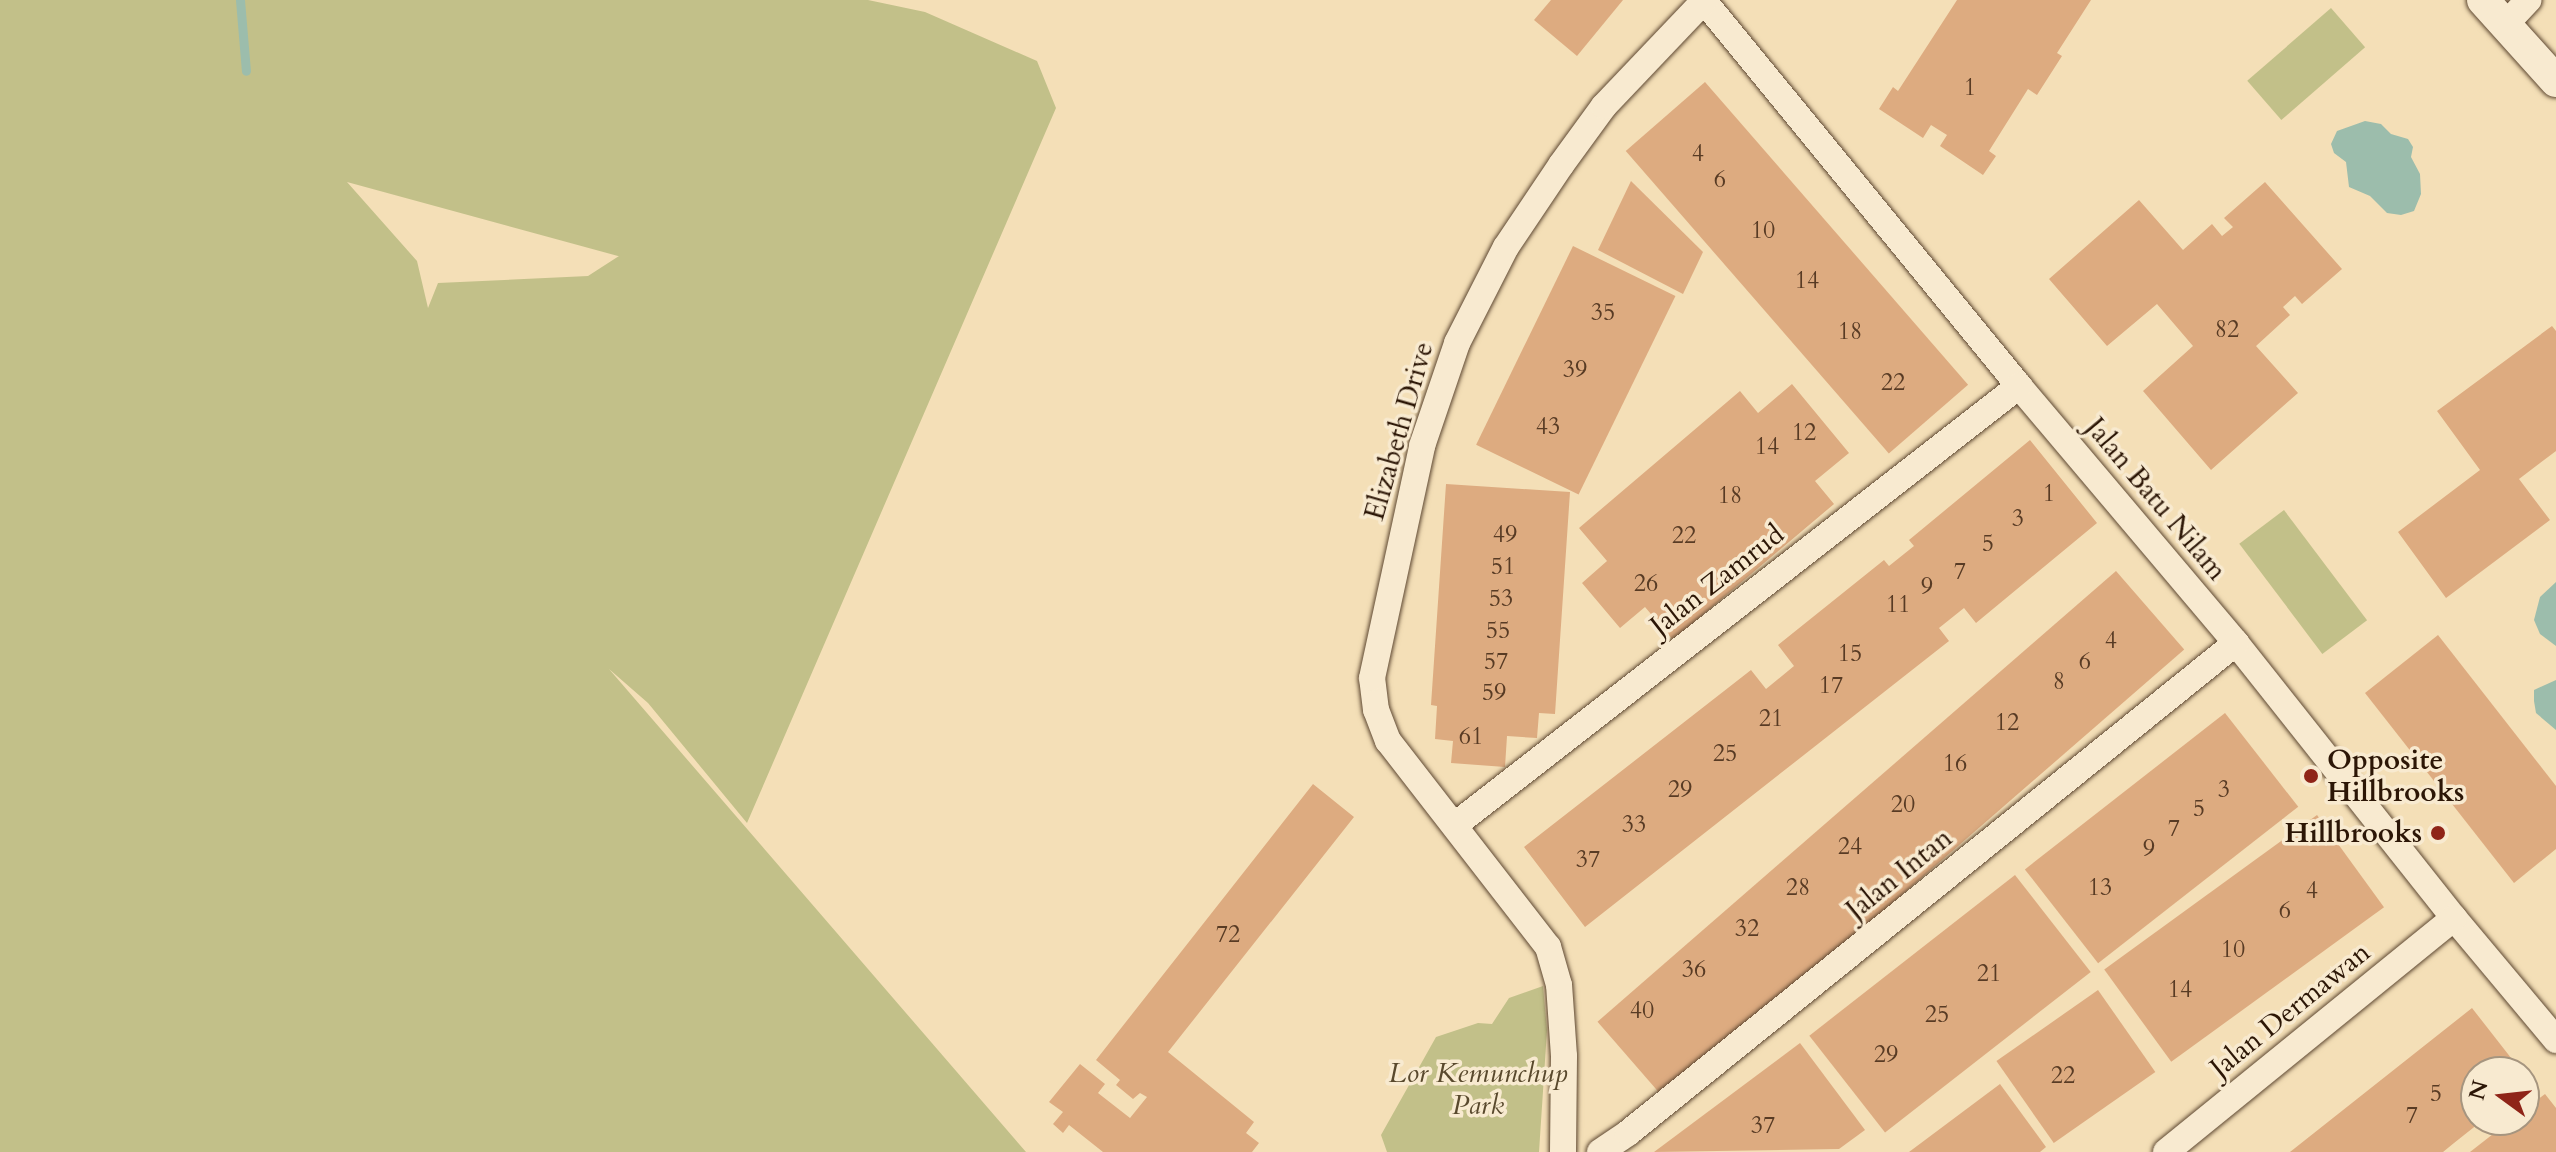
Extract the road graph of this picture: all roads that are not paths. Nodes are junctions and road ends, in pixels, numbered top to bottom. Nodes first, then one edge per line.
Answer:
1 (2483, 0) edge
2 (2528, 0) edge
3 (1705, 1) edge
4 (2506, 24) junction
5 (2556, 81) edge
6 (2019, 386) junction
7 (2236, 643) junction
8 (1455, 825) junction
9 (2454, 918) junction
10 (2556, 1040) edge
11 (1563, 1152) edge
12 (1600, 1152) edge
13 (2166, 1152) edge

1 - 4 street
2 - 4 street
3 - 6 street, Jalan Batu Nilam
3 - 8 street, Elizabeth Drive
4 - 5 street
6 - 7 street, Jalan Batu Nilam
6 - 8 street, Jalan Zamrud
7 - 9 street, Jalan Batu Nilam
7 - 12 street, Jalan Intan
8 - 11 street, Elizabeth Drive
9 - 10 street, Jalan Batu Nilam
9 - 13 street, Jalan Dermawan

